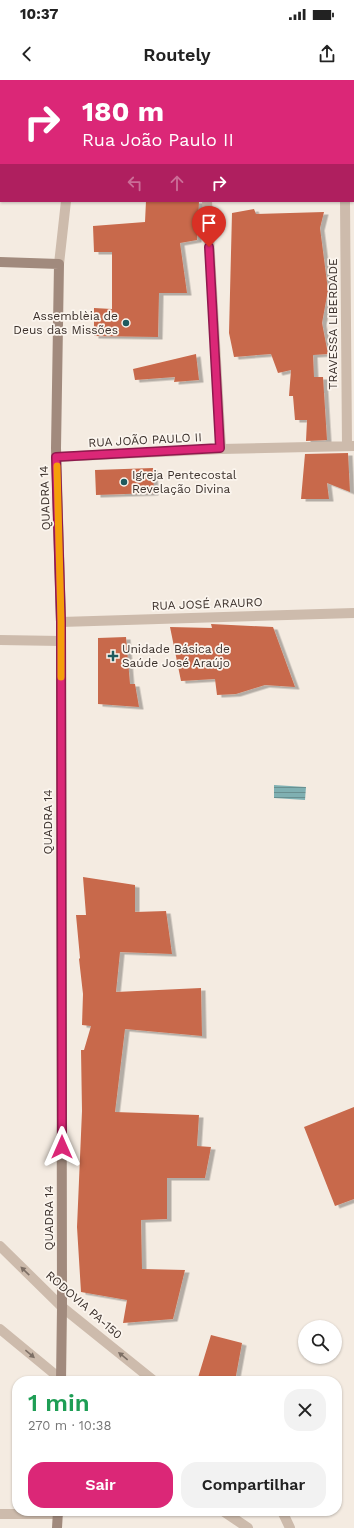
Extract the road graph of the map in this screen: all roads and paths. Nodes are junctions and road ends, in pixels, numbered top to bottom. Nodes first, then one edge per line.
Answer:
1 (66, 202) edge
2 (206, 202) edge
3 (345, 202) edge
4 (0, 262) edge
5 (59, 264) junction
6 (351, 446) edge
7 (220, 448) junction
8 (56, 457) junction
9 (354, 613) edge
10 (61, 622) junction
11 (0, 640) edge
12 (61, 641) junction
13 (0, 1246) edge
14 (62, 1307) junction
15 (0, 1329) edge
16 (56, 1376) edge
17 (62, 1376) edge
18 (148, 1376) edge
19 (0, 1514) edge
20 (12, 1514) edge
21 (58, 1516) edge
22 (230, 1516) edge
23 (284, 1516) edge
24 (57, 1528) edge
25 (248, 1528) edge
26 (290, 1528) edge

1 - 5 street
2 - 7 street
3 - 6 street, TRAVESSA LIBERDADE
4 - 5 street
5 - 8 street, QUADRA 14
6 - 7 street, RUA JOÃO PAULO II
7 - 8 street, RUA JOÃO PAULO II
8 - 10 street, QUADRA 14
9 - 10 street, RUA JOSÉ ARAURO
10 - 12 street, QUADRA 14
11 - 12 street
12 - 14 street, QUADRA 14
14 -> 13 street, RODOVIA PA-150
14 - 17 street, QUADRA 14
18 -> 14 street, RODOVIA PA-150
15 -> 16 street
19 - 20 street
21 - 24 street
22 - 25 street
23 - 26 street

